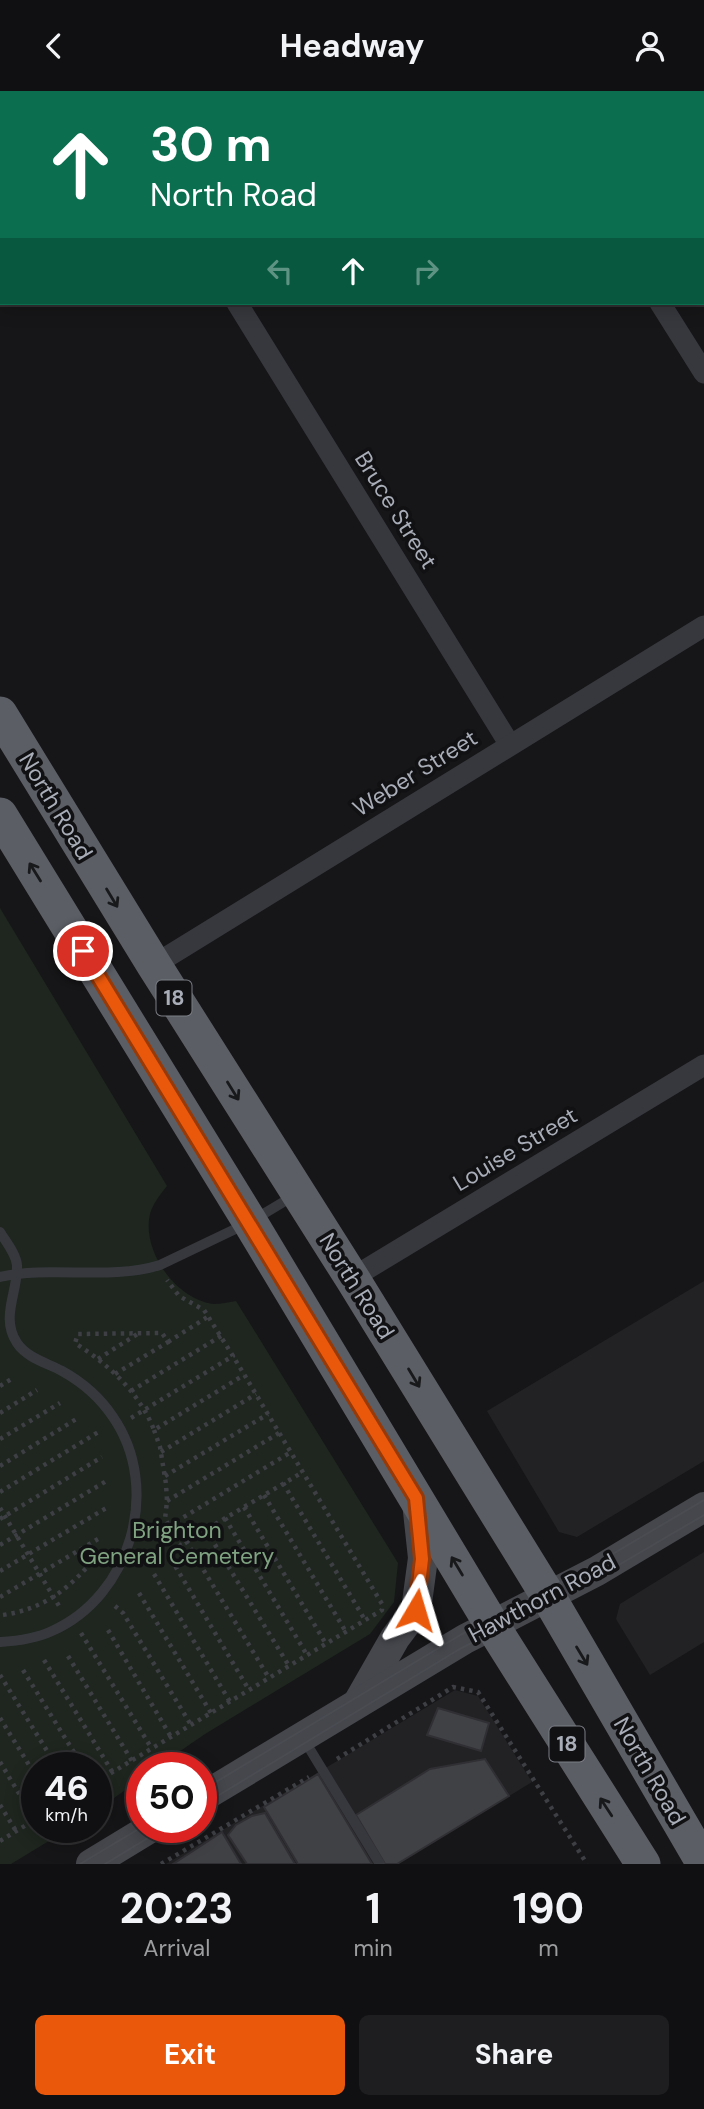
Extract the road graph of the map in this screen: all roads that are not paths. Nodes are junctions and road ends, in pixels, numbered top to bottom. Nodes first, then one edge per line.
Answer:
1 (238, 305) edge
2 (661, 305) edge
3 (704, 373) edge
4 (704, 626) edge
5 (0, 714) edge
6 (510, 745) junction
7 (0, 815) edge
8 (154, 965) junction
9 (704, 1065) edge
10 (298, 1194) junction
11 (250, 1222) junction
12 (0, 1232) edge
13 (15, 1275) junction
14 (0, 1277) edge
15 (352, 1278) junction
16 (416, 1498) junction
17 (704, 1507) edge
18 (548, 1597) junction
19 (492, 1624) junction
20 (0, 1642) edge
21 (357, 1705) junction
22 (302, 1737) junction
23 (632, 1738) junction
24 (583, 1771) junction
25 (217, 1788) edge
26 (124, 1855) edge
27 (91, 1864) edge
28 (380, 1864) edge
29 (643, 1864) edge
30 (704, 1864) edge

1 - 6 street, Bruce Street
2 - 3 street
4 - 6 street, Weber Street
5 -> 8 highway, North Road / 18
6 - 8 street, Weber Street
11 -> 7 highway, 18
8 -> 10 highway, North Road / 18
9 - 15 street, Louise Street
10 - 11 lane
10 - 15 highway, North Road / 18
11 - 13 lane
11 - 16 highway, 18
12 - 13 lane
13 - 14 lane
13 - 20 lane
15 -> 18 highway, North Road / 18
19 -> 16 highway, 18
16 - 21 main road
17 - 18 main road, Hawthorn Road
18 - 19 main road, Hawthorn Road
18 -> 23 highway, North Road / 18
19 - 21 main road, Hawthorn Road
19 - 24 highway, 18
21 - 22 main road, Hawthorn Road
22 - 25 main road, Hawthorn Road
22 - 28 lane
23 - 24 highway
23 - 30 highway, North Road / 18
29 -> 24 highway, 18
26 - 27 main road

